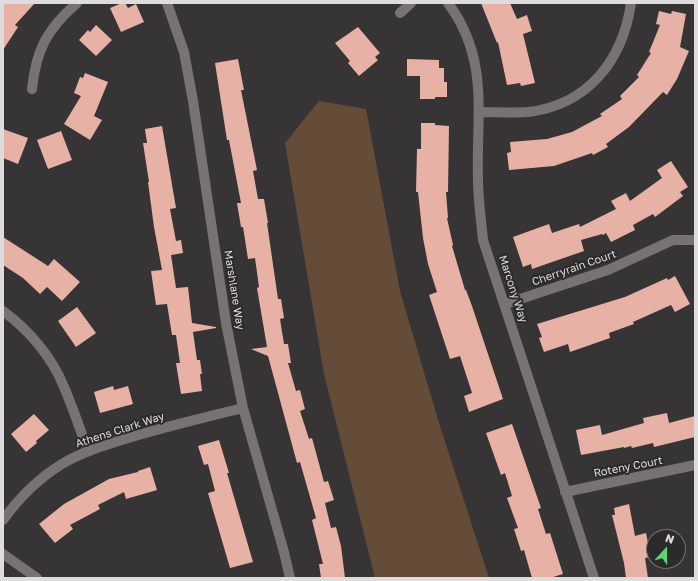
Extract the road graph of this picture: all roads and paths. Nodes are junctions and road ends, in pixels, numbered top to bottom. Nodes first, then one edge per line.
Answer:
1 (77, 3) edge
2 (167, 3) edge
3 (411, 3) edge
4 (448, 3) edge
5 (631, 3) edge
6 (400, 13) dead end
7 (32, 89) dead end
8 (480, 112) junction
9 (695, 240) edge
10 (505, 304) junction
11 (3, 311) edge
12 (243, 408) junction
13 (88, 450) junction
14 (695, 465) edge
15 (565, 492) junction
16 (3, 520) edge
17 (3, 554) edge
18 (37, 578) edge
19 (290, 578) edge
20 (594, 578) edge

1 - 7 street
2 - 12 street, Marshlane Way
3 - 6 street
4 - 8 street, Marcony Way
5 - 8 street
8 - 10 street, Marcony Way
9 - 10 street, Cherryrain Court
10 - 15 street, Marcony Way
11 - 13 street
12 - 13 street, Athens Clark Way
12 - 19 street, Marshlane Way
13 - 16 street, Athens Clark Way
14 - 15 street, Roteny Court
15 - 20 street, Marcony Way
17 - 18 street

